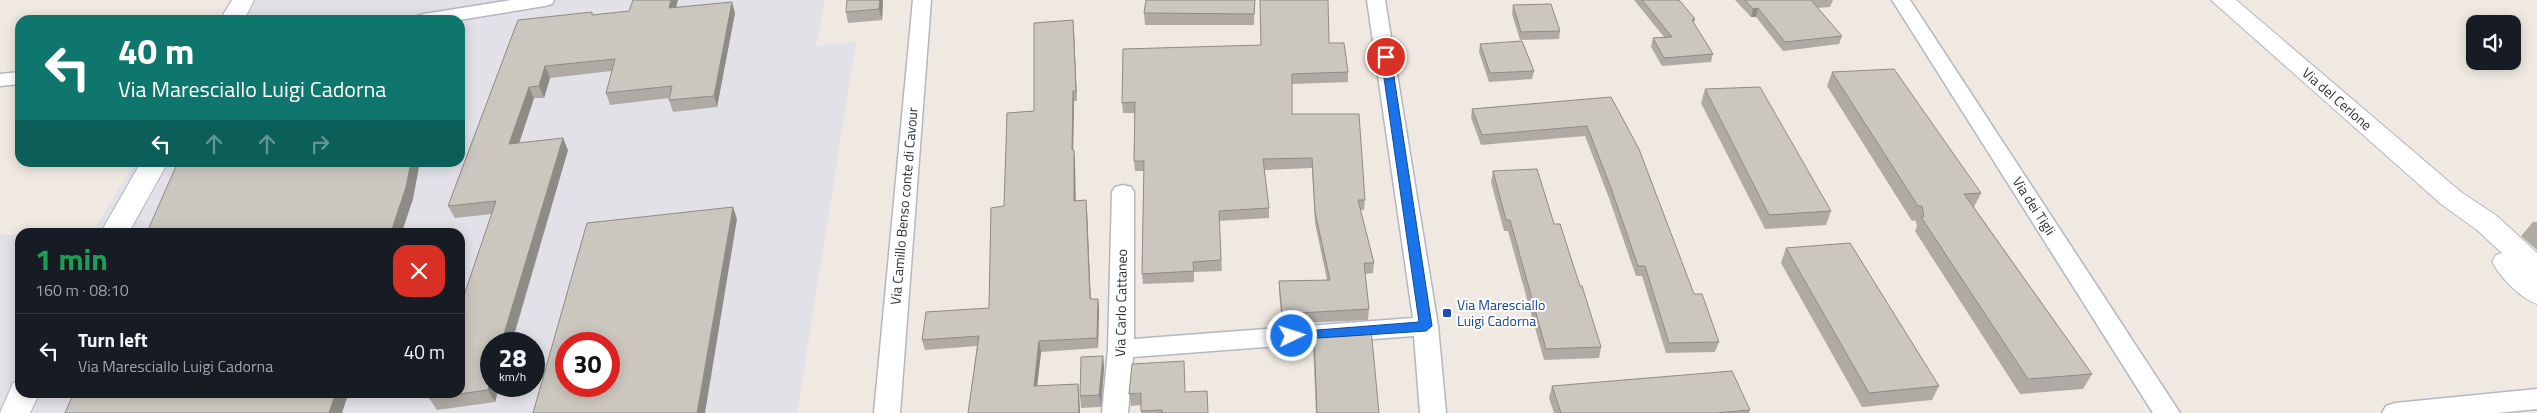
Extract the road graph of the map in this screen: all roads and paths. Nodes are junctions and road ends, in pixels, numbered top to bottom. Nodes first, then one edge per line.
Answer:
1 (243, 0) edge
2 (468, 0) edge
3 (545, 0) edge
4 (922, 0) edge
5 (1376, 0) edge
6 (1902, 0) edge
7 (2222, 0) edge
8 (509, 3) edge
9 (235, 15) edge
10 (431, 15) edge
11 (449, 15) edge
12 (15, 78) edge
13 (0, 80) edge
14 (153, 167) edge
15 (1123, 192) dead end
16 (2451, 198) junction
17 (117, 228) edge
18 (2537, 270) edge
19 (2537, 293) edge
20 (1426, 326) junction
21 (1121, 349) junction
22 (21, 398) edge
23 (2537, 399) edge
24 (14, 413) edge
25 (887, 413) edge
26 (1115, 413) edge
27 (1433, 413) edge
28 (2167, 413) edge
29 (2396, 413) edge

1 - 9 street
2 - 10 street
3 - 8 street
4 - 25 street, Via Camillo Benso conte di Cavour
5 - 20 street
6 - 28 street, Via dei Tigli
7 - 16 street, Via del Cerlone
8 - 11 street
12 - 13 street
14 - 17 street
15 - 21 street, Via Carlo Cattaneo
16 - 18 street, Via del Cerlone
16 - 19 street, Via del Cerlone
20 - 21 street
20 - 27 street
21 - 26 street, Via Carlo Cattaneo
22 - 24 street
23 - 29 street

